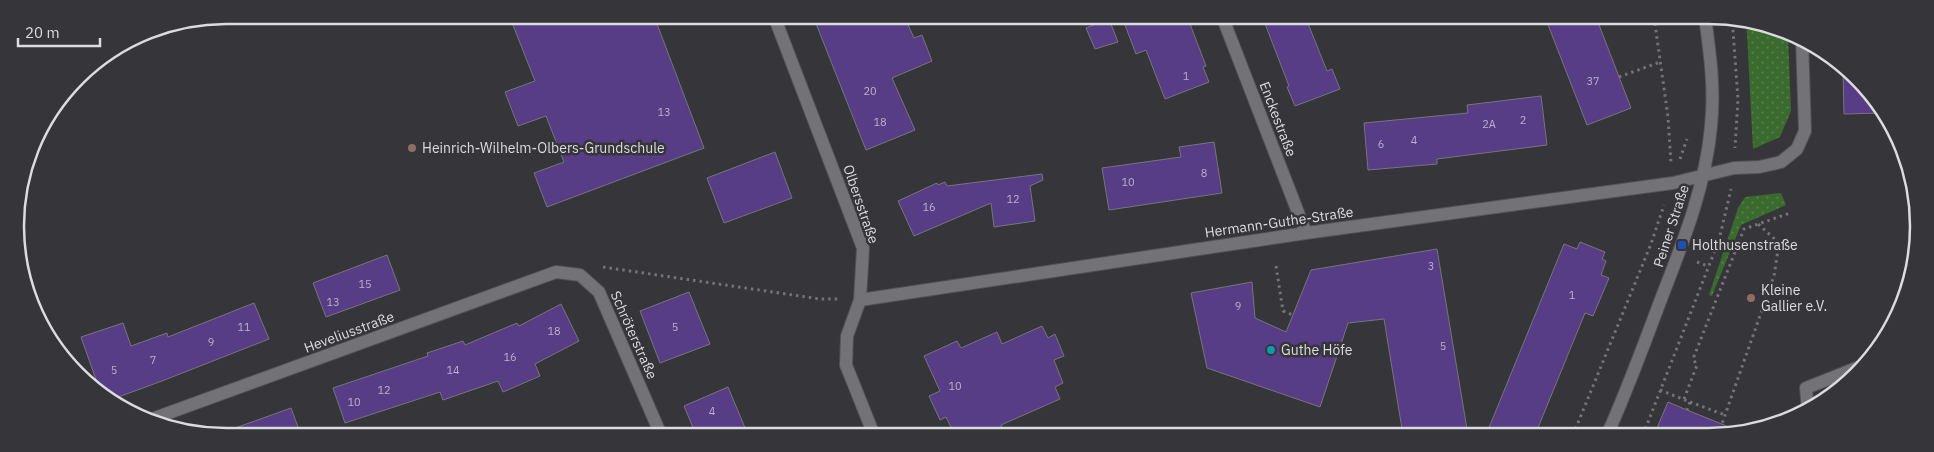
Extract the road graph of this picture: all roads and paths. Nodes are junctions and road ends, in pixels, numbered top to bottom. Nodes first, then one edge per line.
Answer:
1 (777, 24) edge
2 (1225, 24) edge
3 (1655, 24) edge
4 (1707, 24) edge
5 (1733, 25) edge
6 (1802, 48) edge
7 (1660, 62) junction
8 (1619, 77) dead end
9 (1688, 136) dead end
10 (1734, 168) junction
11 (1703, 176) junction
12 (1672, 183) junction
13 (1790, 213) dead end
14 (1758, 223) junction
15 (1306, 233) junction
16 (1276, 266) dead end
17 (603, 267) dead end
18 (556, 272) joint
19 (860, 300) junction
20 (1293, 315) dead end
21 (1849, 371) edge
22 (1660, 390) junction
23 (1684, 399) junction
24 (1690, 402) junction
25 (1807, 402) edge
26 (1686, 410) dead end
27 (1725, 415) junction
28 (159, 417) edge
29 (658, 428) edge
30 (871, 428) edge
31 (1576, 428) edge
32 (1611, 428) edge
33 (1646, 428) edge
34 (1720, 428) edge

1 - 19 street, Olbersstraße
2 - 15 street, Enckestraße
3 - 7 path
4 - 11 street, Peiner Straße
5 - 10 path
6 - 10 street
7 - 8 path
7 - 12 path
9 - 12 path
10 - 11 street
10 - 22 path
11 - 12 street, Hermann-Guthe-Straße
11 - 32 street, Peiner Straße
12 - 15 street, Hermann-Guthe-Straße
12 - 31 path
13 - 14 path
14 - 23 path
14 - 27 path
15 - 19 street, Hermann-Guthe-Straße
16 - 20 path
17 - 19 path
18 - 28 street, Heveliusstraße
18 - 29 street, Schröterstraße
19 - 30 street, Olbersstraße
21 - 25 street
22 - 23 path
22 - 33 path
23 - 24 path
24 - 26 path
24 - 27 path
27 - 34 path

